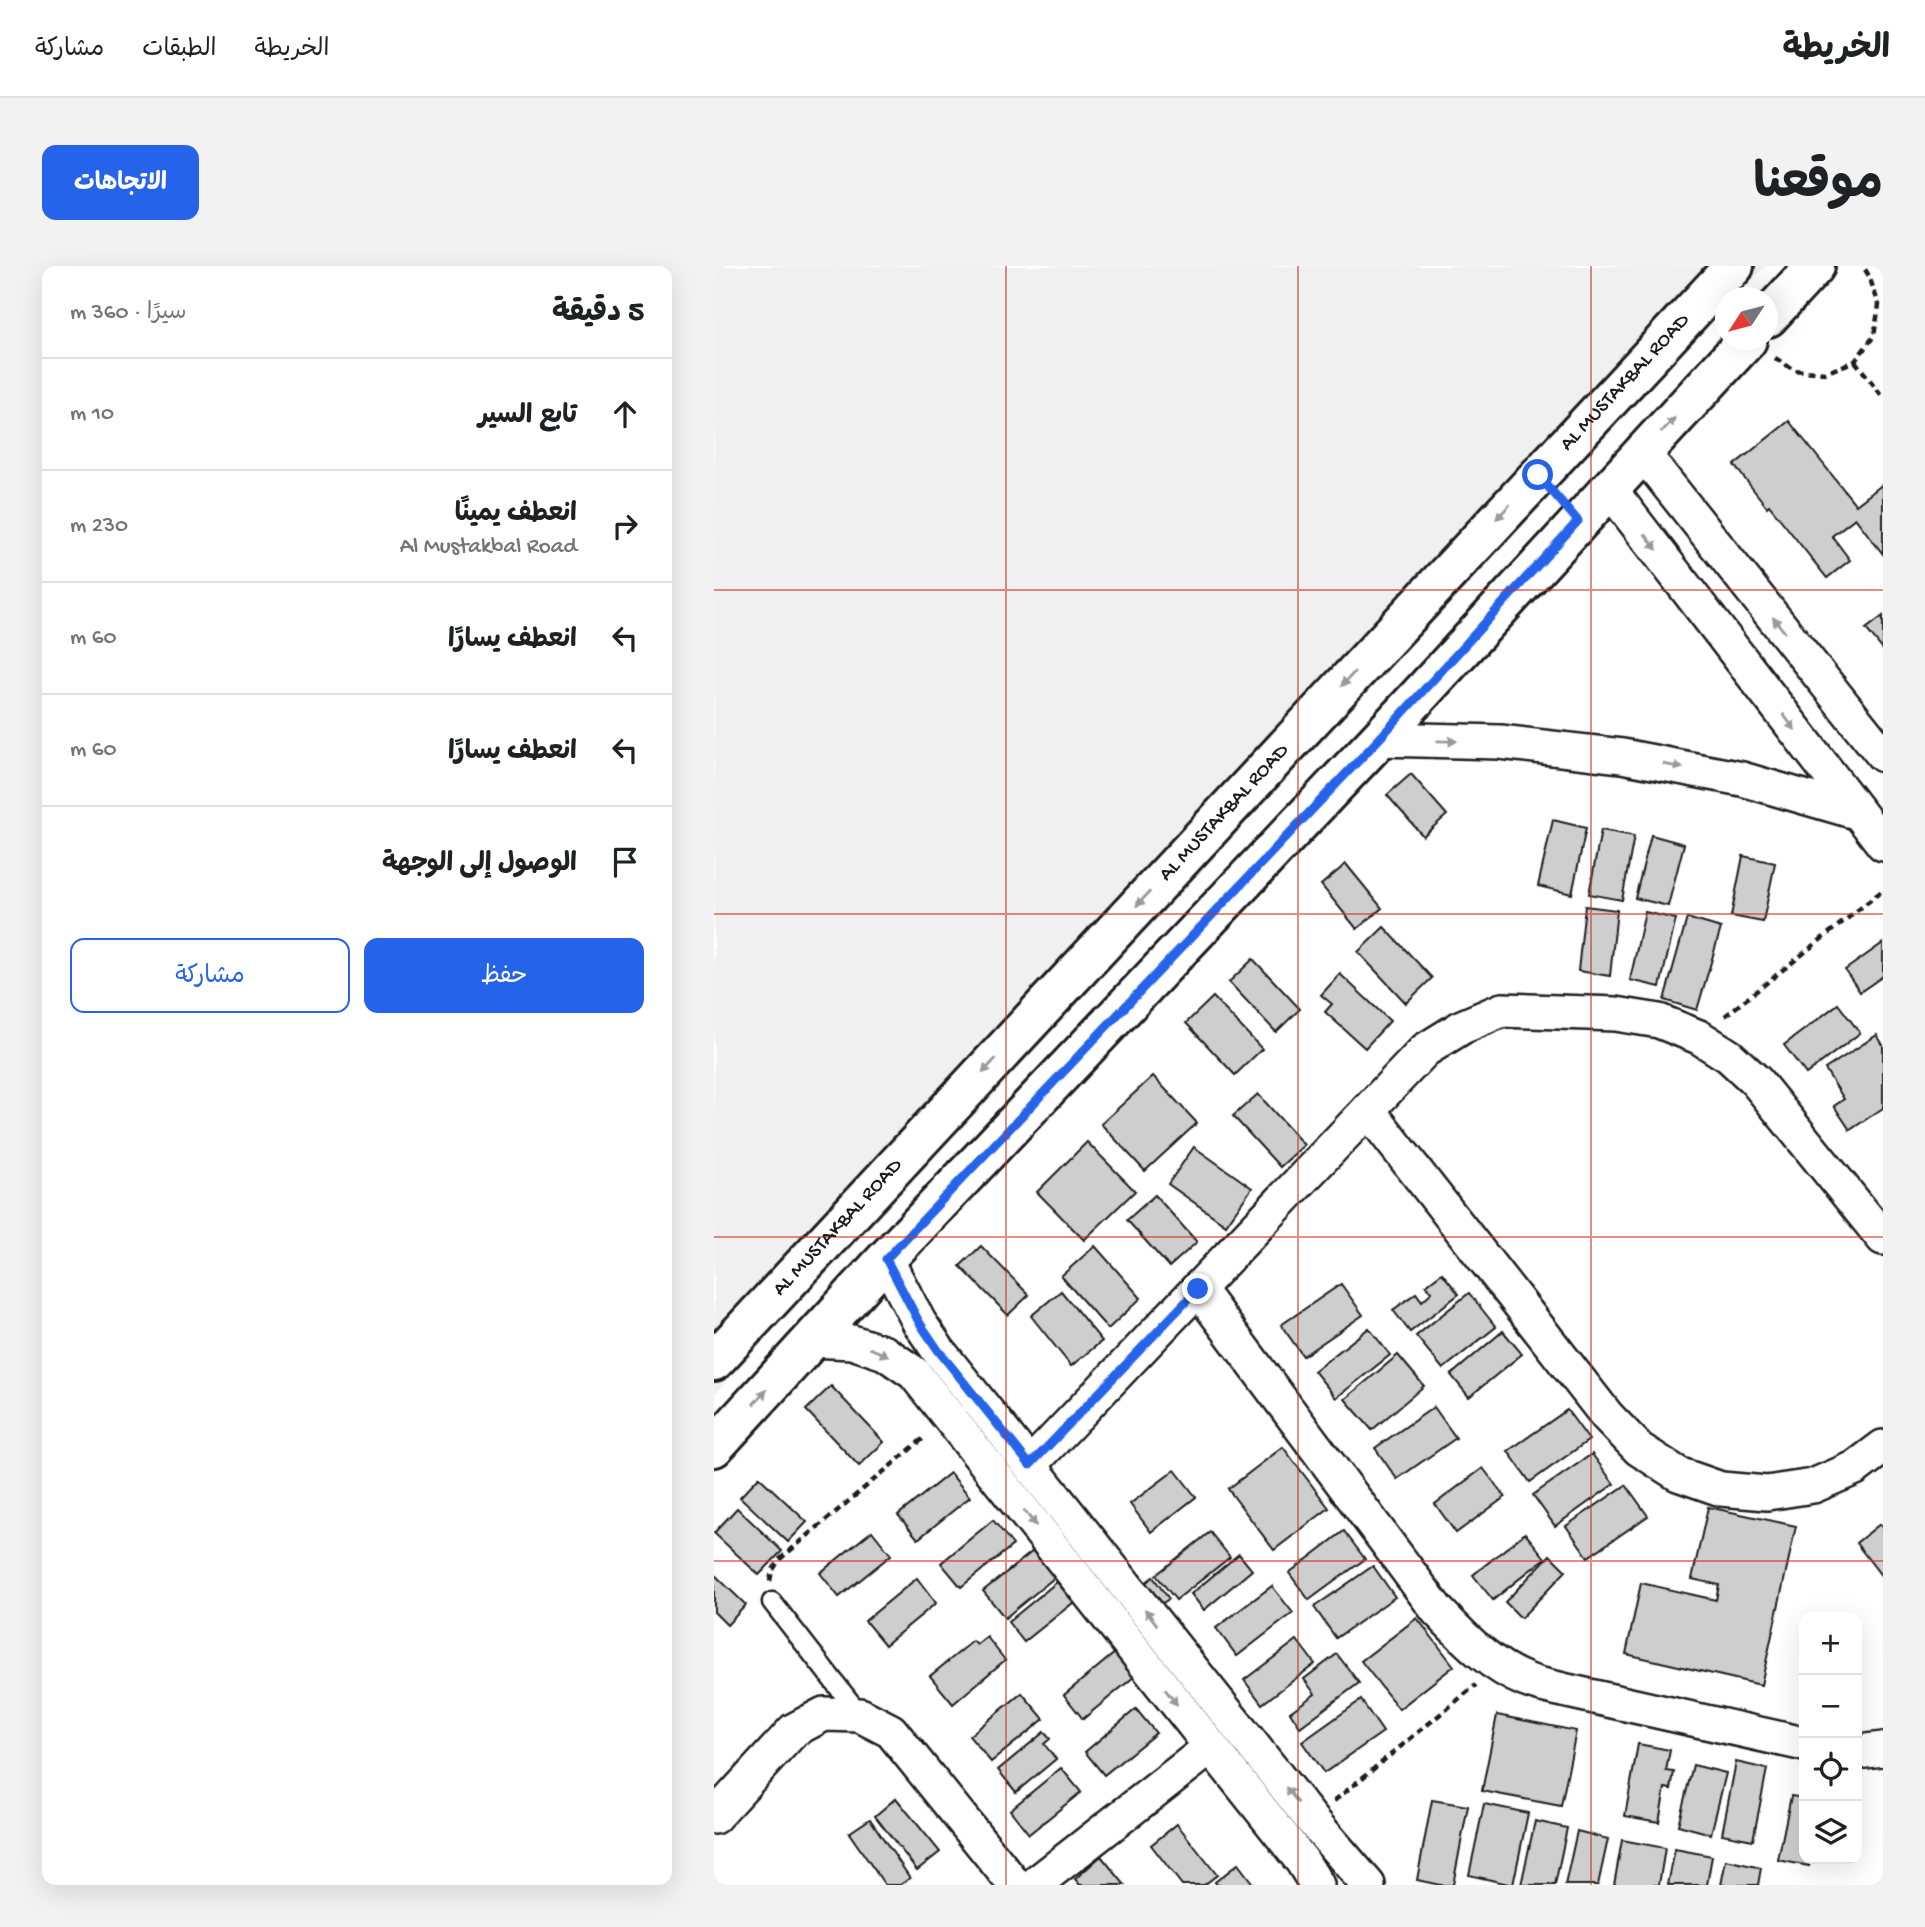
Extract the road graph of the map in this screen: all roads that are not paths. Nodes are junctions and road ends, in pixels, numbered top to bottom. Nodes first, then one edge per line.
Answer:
1 (1734, 266) edge
2 (1815, 266) edge
3 (1778, 306) edge
4 (1756, 350) edge
5 (1642, 453) junction
6 (1538, 475) junction
7 (1609, 488) junction
8 (1578, 521) junction
9 (1379, 739) junction
10 (1883, 755) edge
11 (1859, 813) junction
12 (1883, 844) edge
13 (1368, 1110) junction
14 (1883, 1238) edge
15 (886, 1259) junction
16 (1198, 1289) junction
17 (812, 1340) junction
18 (938, 1350) junction
19 (714, 1361) edge
20 (914, 1373) junction
21 (714, 1447) edge
22 (1883, 1447) edge
23 (1030, 1465) junction
24 (772, 1602) road end
25 (860, 1715) junction
26 (1799, 1743) edge
27 (1211, 1746) junction
28 (1883, 1749) edge
29 (1862, 1751) edge
30 (714, 1817) edge
31 (1320, 1830) junction
32 (1310, 1873) edge
33 (1015, 1885) edge
34 (1034, 1885) edge
35 (1368, 1885) edge

1 - 6 street, AL MUSTAKBAL ROAD
2 - 3 street
5 -> 4 street
5 - 7 street
10 -> 5 street
6 - 8 street
6 -> 19 street, AL MUSTAKBAL ROAD
7 - 8 street
7 -> 11 street
8 - 9 street
9 -> 11 street
9 - 15 street
11 - 12 street
13 - 14 street
13 - 16 street
13 - 22 street
15 - 17 street
15 - 18 street
16 - 23 street
16 - 26 street
17 -> 20 street
21 -> 17 street
18 - 20 street
18 - 23 street
20 -> 27 street
31 -> 23 street
24 - 25 lane
25 - 30 street
25 - 33 street
27 - 32 street
27 - 34 street
28 - 29 street
31 - 32 street
31 - 35 street

